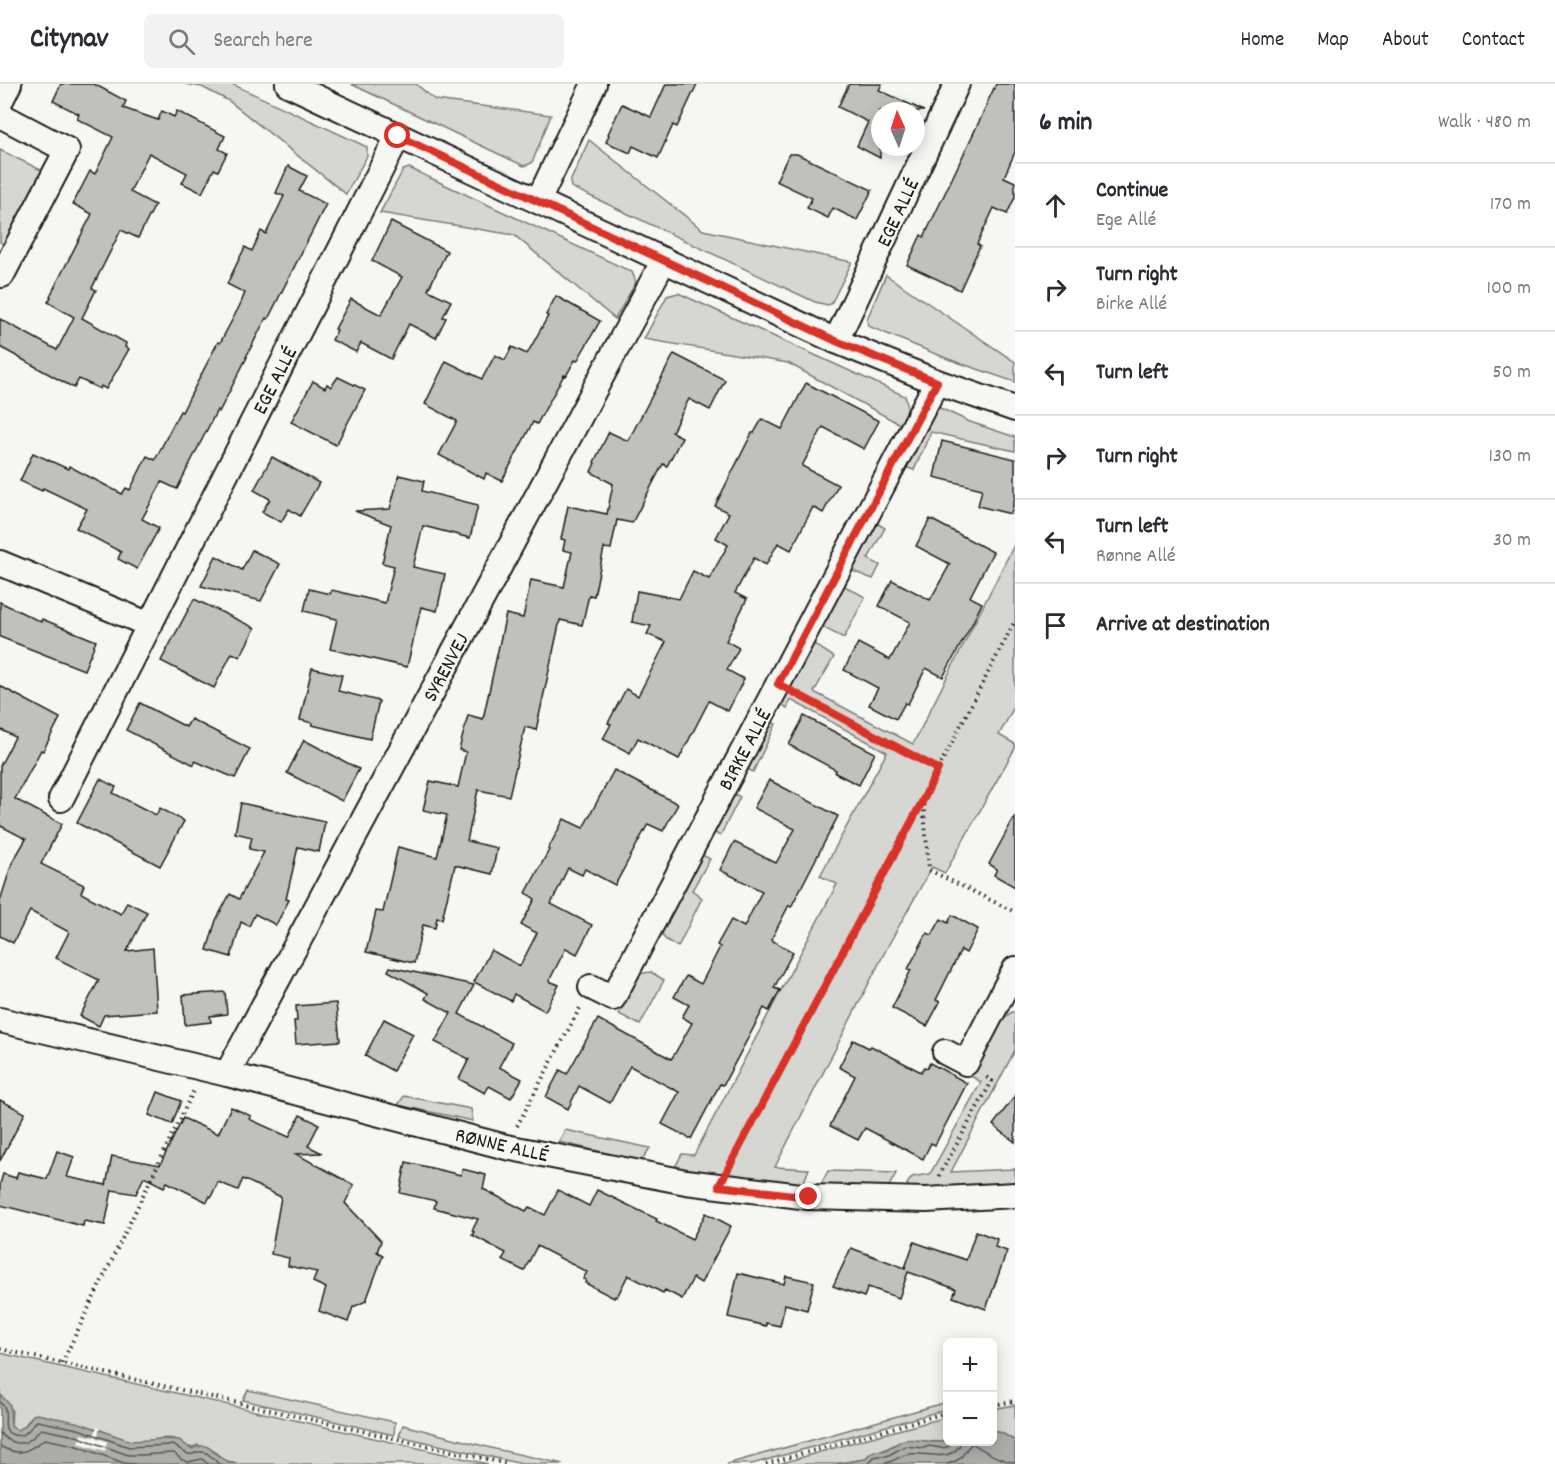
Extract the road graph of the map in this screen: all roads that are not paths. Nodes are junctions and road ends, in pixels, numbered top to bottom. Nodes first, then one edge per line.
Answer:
1 (9, 84) edge
2 (594, 84) edge
3 (957, 84) edge
4 (292, 85) edge
5 (0, 102) edge
6 (0, 115) edge
7 (398, 136) junction
8 (538, 201) junction
9 (664, 260) junction
10 (0, 274) edge
11 (836, 341) junction
12 (937, 382) junction
13 (1015, 409) edge
14 (0, 563) edge
15 (150, 625) junction
16 (62, 799) dead end
17 (1015, 969) edge
18 (591, 987) road end
19 (0, 1020) edge
20 (956, 1057) road end
21 (215, 1071) junction
22 (1015, 1195) edge

1 - 5 street
2 - 8 street
3 - 11 street, EGE ALLÉ
4 - 7 street
6 - 10 street
7 - 8 street
7 - 15 street, EGE ALLÉ
8 - 9 street
9 - 11 street
9 - 21 street, SYRENVEJ
11 - 12 street
12 - 13 street
12 - 18 street, BIRKE ALLÉ
14 - 15 street
15 - 16 street, EGE ALLÉ
17 - 20 street
19 - 21 street, RØNNE ALLÉ
21 - 22 street, RØNNE ALLÉ

